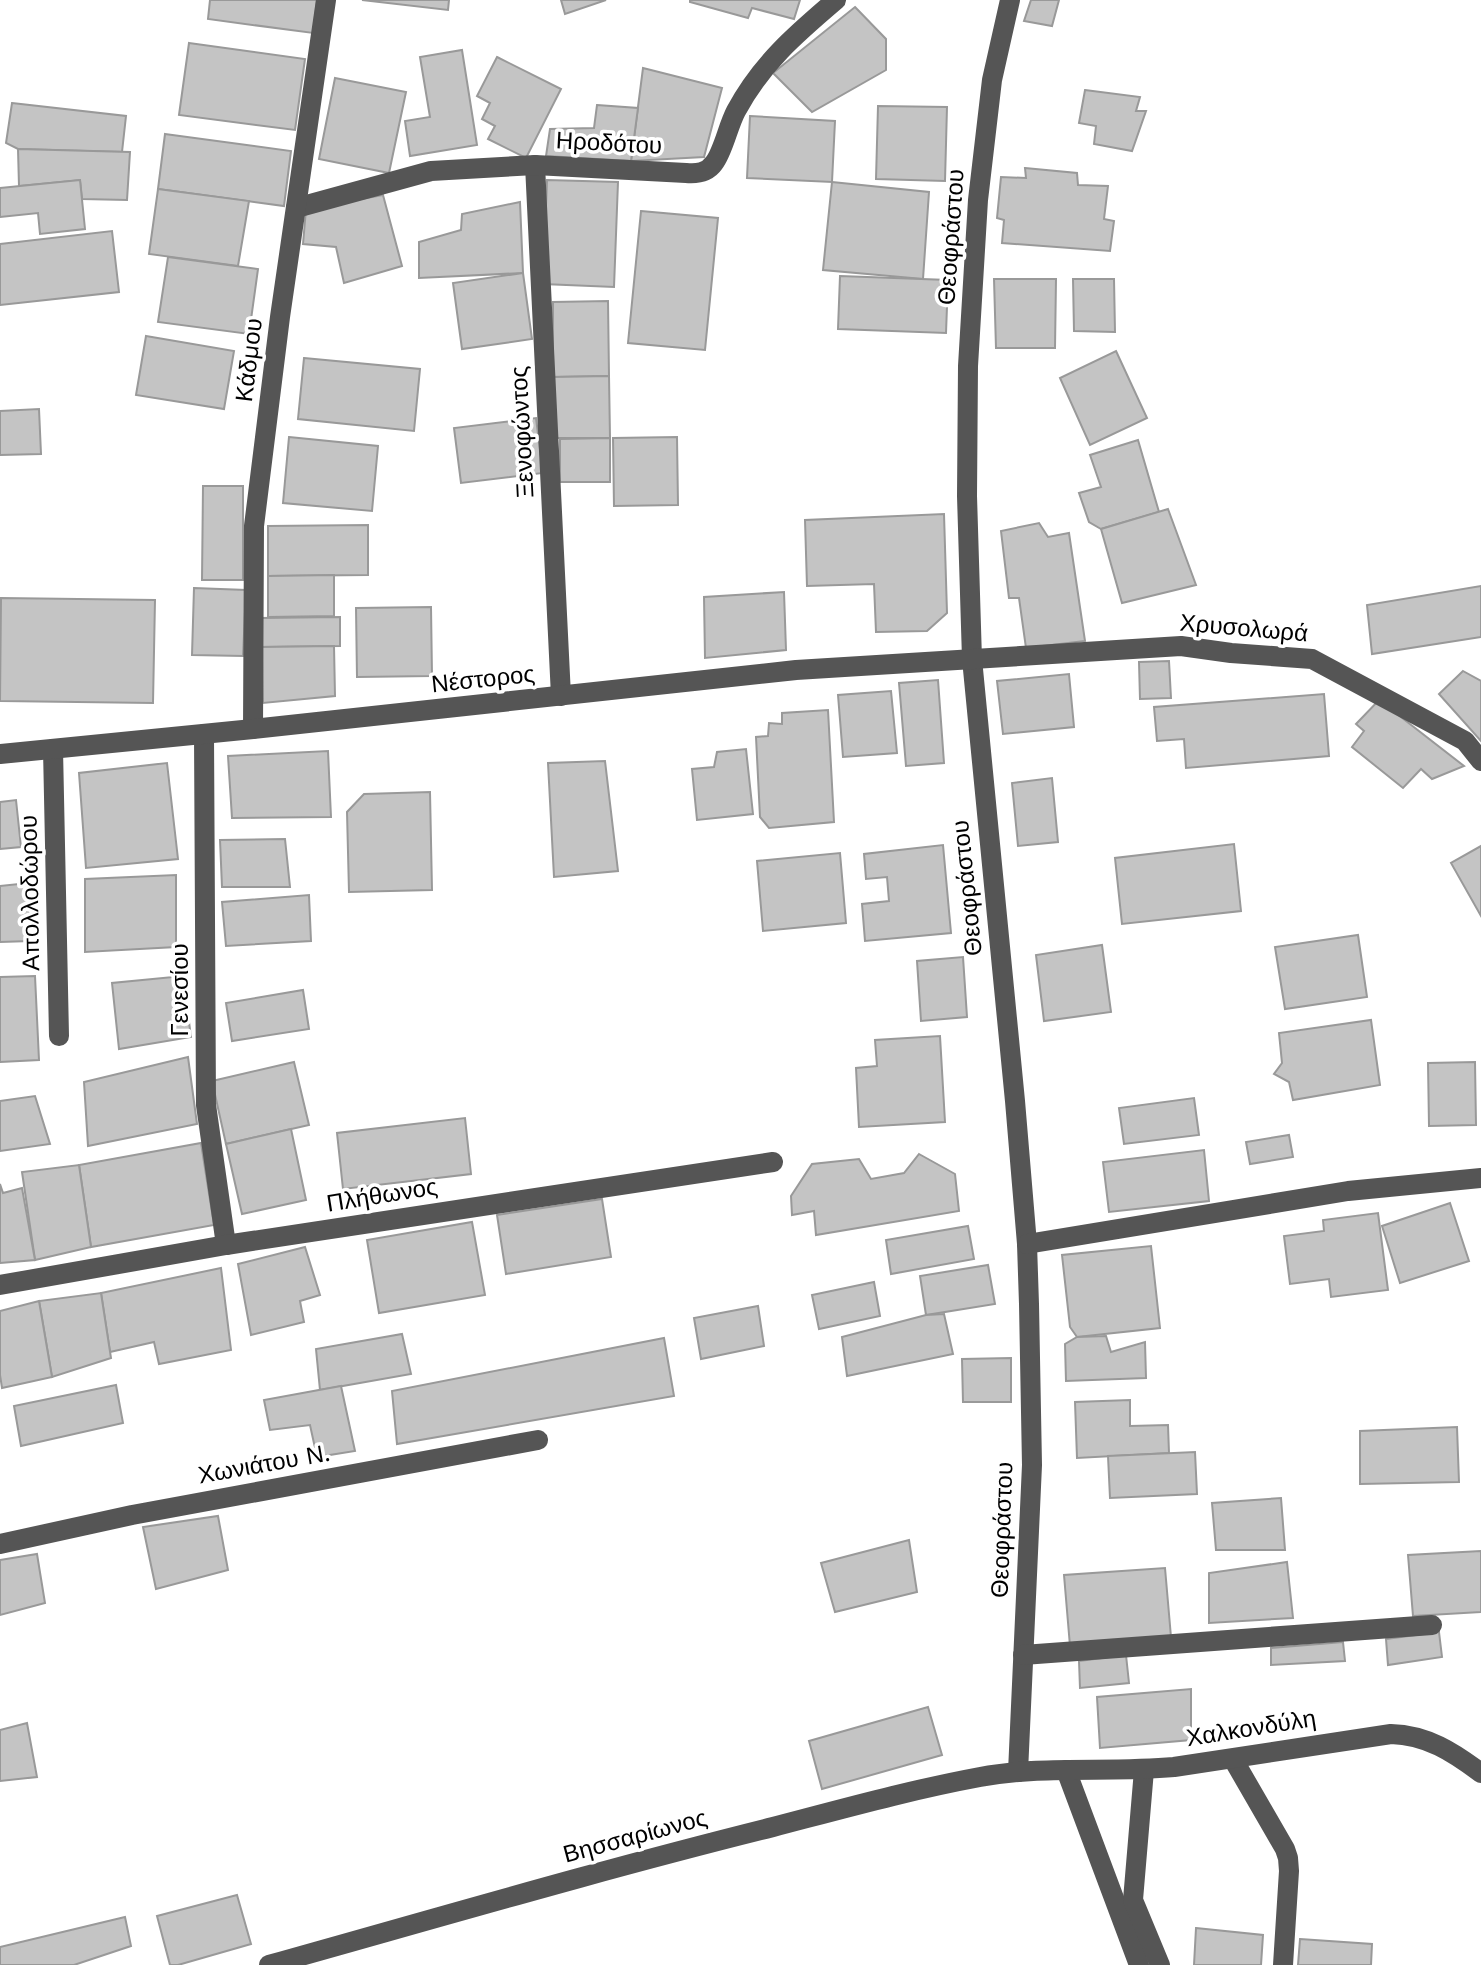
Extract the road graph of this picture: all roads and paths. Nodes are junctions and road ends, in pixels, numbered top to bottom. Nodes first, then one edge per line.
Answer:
1 (326, 0) edge
2 (836, 0) edge
3 (1010, 0) edge
4 (535, 165) junction
5 (296, 208) junction
6 (972, 659) junction
7 (561, 696) junction
8 (253, 729) junction
9 (204, 734) junction
10 (53, 749) junction
11 (0, 754) edge
12 (1481, 761) edge
13 (59, 1036) dead end
14 (773, 1162) dead end
15 (1481, 1178) edge
16 (1027, 1244) junction
17 (226, 1245) junction
18 (0, 1285) edge
19 (538, 1440) dead end
20 (0, 1544) edge
21 (1432, 1625) dead end
22 (1023, 1655) junction
23 (1233, 1759) junction
24 (1066, 1770) junction
25 (1144, 1770) junction
26 (1018, 1772) junction
27 (1481, 1773) edge
28 (271, 1965) edge
29 (1139, 1965) edge
30 (1160, 1965) edge
31 (1283, 1965) edge

1 - 5 street, Κάδμου
2 - 4 street, Ηροδότου
3 - 6 street, Θεοφράστου
4 - 5 street, Ηροδότου
4 - 7 street, Ξενοφώντος
5 - 8 street, Κάδμου
6 - 7 street, Νέστορος
6 - 12 street, Χρυσολωρά
6 - 16 street, Θεοφράστου
7 - 8 street, Νέστορος
8 - 9 street, Νέστορος
9 - 10 street, Νέστορος
9 - 17 street, Γενεσίου
10 - 11 street, Νέστορος
10 - 13 street, Απολλοδώρου
14 - 17 street, Πλήθωνος
15 - 16 street
16 - 22 street, Θεοφράστου
17 - 18 street, Πλήθωνος
19 - 20 street, Χωνιάτου Ν.
21 - 22 street
22 - 26 street, Θεοφράστου
23 - 25 street, Χαλκονδύλη
23 - 27 street, Χαλκονδύλη
23 - 31 street
24 - 25 street, Χαλκονδύλη
24 - 26 street, Χαλκονδύλη
24 - 29 street
25 - 30 street
26 - 28 street, Βησσαρίωνος

